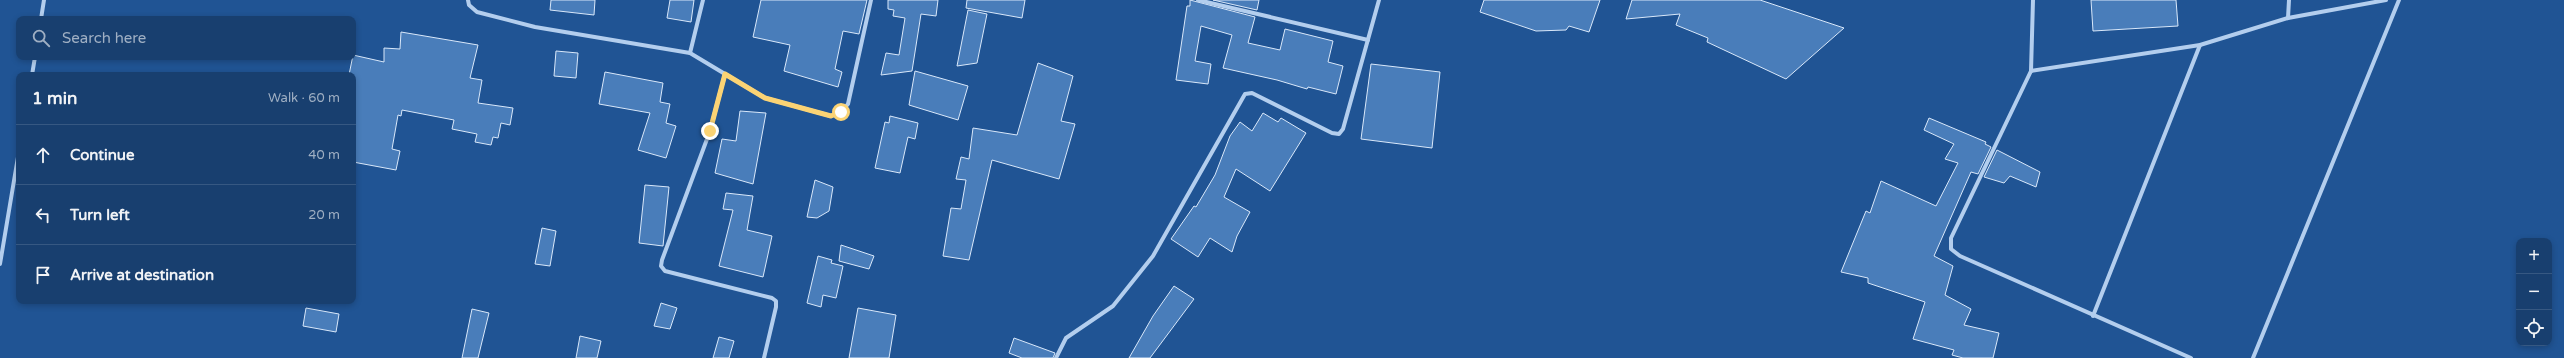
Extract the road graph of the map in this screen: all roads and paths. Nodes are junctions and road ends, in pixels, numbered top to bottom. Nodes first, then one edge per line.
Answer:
1 (44, 0) edge
2 (468, 0) edge
3 (703, 0) edge
4 (871, 0) edge
5 (1198, 0) edge
6 (1379, 0) edge
7 (2033, 0) edge
8 (2289, 0) edge
9 (2386, 0) edge
10 (2399, 0) edge
11 (41, 16) edge
12 (2288, 18) junction
13 (1368, 40) junction
14 (2200, 45) junction
15 (690, 53) junction
16 (34, 60) edge
17 (2031, 71) junction
18 (32, 72) edge
19 (725, 74) junction
20 (16, 169) edge
21 (0, 264) edge
22 (2093, 316) junction
23 (764, 358) edge
24 (1056, 358) edge
25 (2191, 358) edge
26 (2253, 358) edge

1 - 11 street
2 - 15 street
3 - 15 street
4 - 19 street
5 - 13 street
6 - 13 street
7 - 17 street
8 - 12 street
9 - 12 street
10 - 26 street
12 - 14 street
13 - 24 street
14 - 17 street
14 - 22 street
15 - 19 street
16 - 18 street
17 - 22 street
19 - 23 street
20 - 21 street
22 - 25 street

